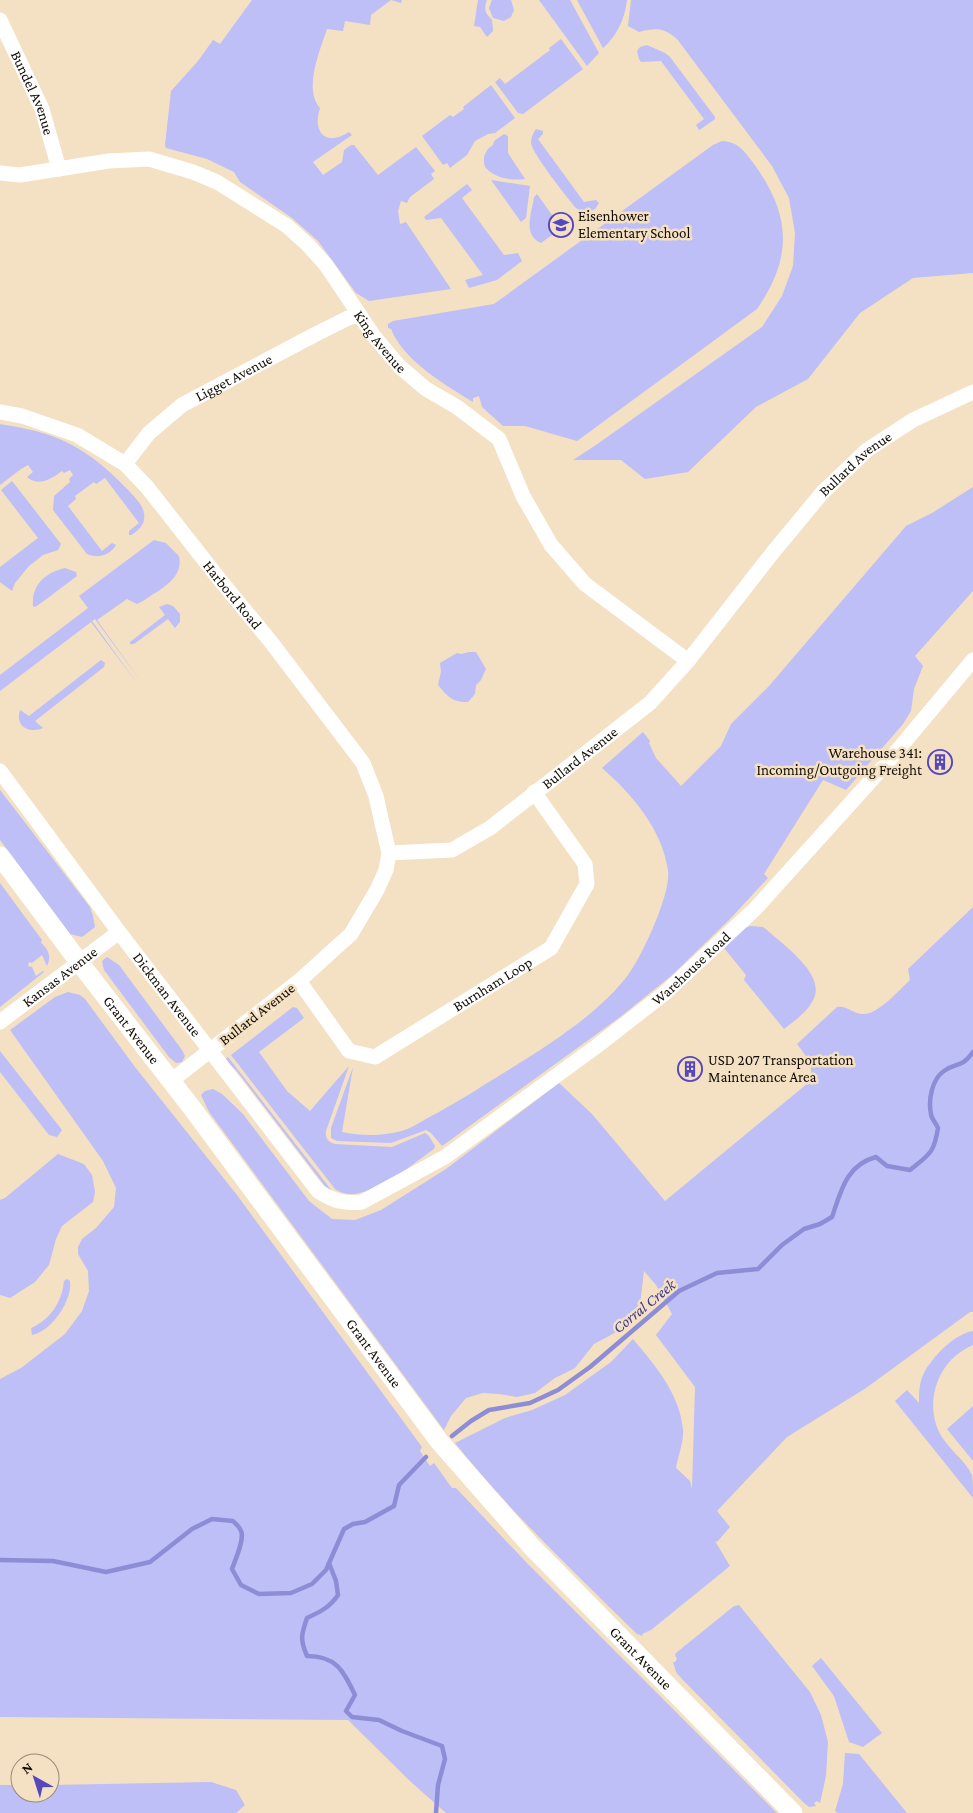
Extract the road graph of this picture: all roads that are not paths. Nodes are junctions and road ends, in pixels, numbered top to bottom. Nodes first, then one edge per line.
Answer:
1 (0, 20) edge
2 (58, 169) junction
3 (0, 173) edge
4 (360, 315) junction
5 (973, 392) edge
6 (0, 412) edge
7 (124, 464) junction
8 (973, 660) edge
9 (688, 661) junction
10 (0, 771) edge
11 (534, 792) junction
12 (389, 853) junction
13 (0, 856) edge
14 (119, 932) junction
15 (79, 962) junction
16 (298, 981) junction
17 (0, 1022) edge
18 (210, 1050) junction
19 (171, 1081) junction
20 (346, 1204) joint
21 (793, 1813) edge

1 - 2 street, Bundel Avenue
2 - 3 street, King Avenue
2 - 4 street, King Avenue
4 - 7 street, Ligget Avenue
4 - 9 street, King Avenue
5 - 9 street, Bullard Avenue
6 - 7 street, Harbord Road
7 - 12 street, Harbord Road
8 - 20 street, Warehouse Road
9 - 11 street, Bullard Avenue
10 - 14 street, Dickman Avenue
11 - 12 street, Bullard Avenue
11 - 16 street, Burnham Loop
12 - 16 street, Bullard Avenue
13 - 15 main road, Grant Avenue
14 - 15 street, Kansas Avenue
14 - 18 street, Dickman Avenue
15 - 17 street, Kansas Avenue
15 - 19 main road, Grant Avenue
16 - 18 street, Bullard Avenue
18 - 19 street, Bullard Avenue
18 - 20 street, Dickman Avenue
19 - 21 main road, Grant Avenue

